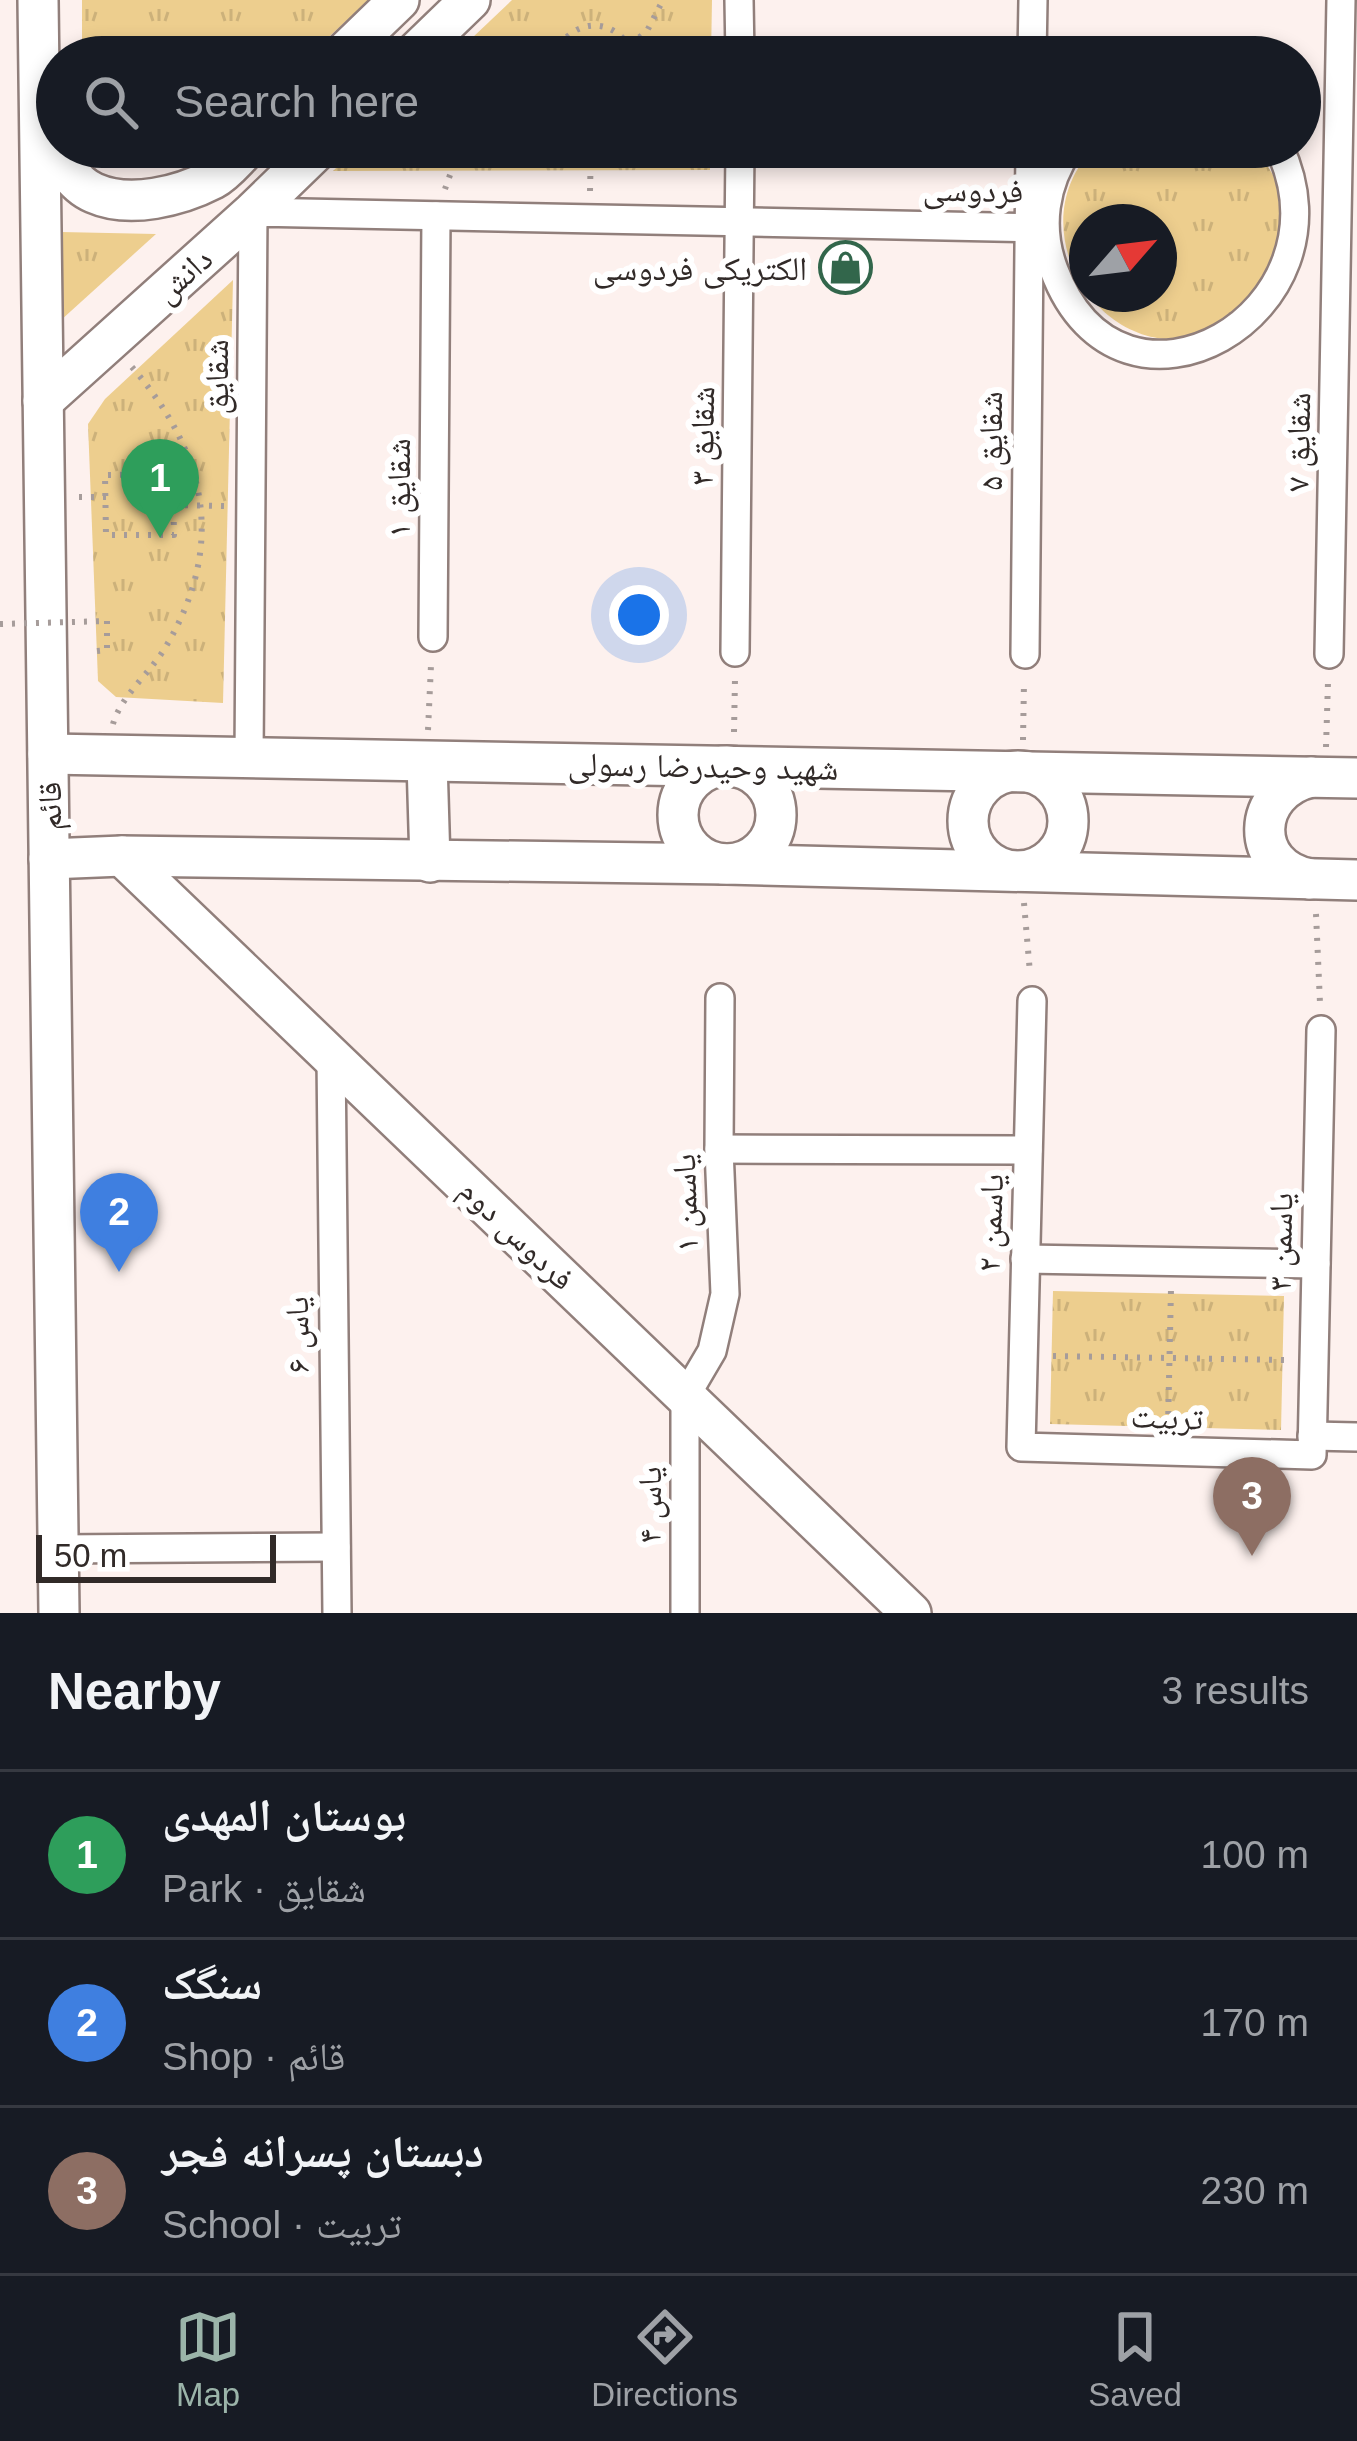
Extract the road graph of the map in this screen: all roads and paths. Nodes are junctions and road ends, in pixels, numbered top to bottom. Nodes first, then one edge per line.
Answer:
1 (38, 0) edge
2 (399, 0) edge
3 (470, 0) edge
4 (662, 0) edge
5 (739, 0) edge
6 (1033, 0) edge
7 (1341, 0) edge
8 (38, 36) edge
9 (362, 36) edge
10 (433, 36) edge
11 (565, 36) edge
12 (621, 36) edge
13 (641, 36) edge
14 (740, 36) edge
15 (1032, 36) edge
16 (40, 168) edge
17 (65, 168) edge
18 (226, 168) edge
19 (299, 168) edge
20 (453, 168) edge
21 (590, 168) edge
22 (740, 168) edge
23 (1032, 168) edge
24 (1059, 168) edge
25 (1290, 168) edge
26 (217, 177) junction
27 (254, 212) junction
28 (436, 216) junction
29 (589, 218) junction
30 (741, 222) junction
31 (1036, 228) junction
32 (1306, 230) junction
33 (1348, 231) edge
34 (107, 343) junction
35 (43, 400) junction
36 (173, 505) junction
37 (203, 506) junction
38 (251, 507) junction
39 (0, 624) edge
40 (433, 637) joint
41 (97, 651) dead end
42 (735, 652) joint
43 (1025, 654) joint
44 (1329, 654) joint
45 (48, 754) junction
46 (105, 754) junction
47 (250, 758) junction
48 (427, 762) junction
49 (733, 766) junction
50 (1022, 771) junction
51 (1346, 784) edge
52 (122, 856) junction
53 (49, 859) junction
54 (1357, 859) edge
55 (430, 862) junction
56 (726, 864) junction
57 (1021, 871) junction
58 (1315, 880) junction
59 (1357, 880) edge
60 (720, 998) dead end
61 (1032, 1001) joint
62 (1321, 1030) joint
63 (331, 1057) junction
64 (719, 1149) junction
65 (1028, 1150) junction
66 (1025, 1259) junction
67 (1171, 1262) junction
68 (1316, 1264) junction
69 (1023, 1355) junction
70 (1169, 1358) junction
71 (1313, 1360) junction
72 (686, 1396) junction
73 (1357, 1437) edge
74 (1312, 1446) junction
75 (1021, 1448) joint
76 (1167, 1454) junction
77 (336, 1547) junction
78 (58, 1549) junction
79 (59, 1613) edge
80 (337, 1613) edge
81 (686, 1613) edge
82 (911, 1613) edge

1 - 8 street, قائم
2 - 9 street
3 - 10 street
4 - 13 path
5 - 14 street
6 - 15 street
7 - 33 street, شقایق ۷
11 - 12 path
16 - 35 street, قائم
17 - 26 street
18 - 26 street
19 - 27 street, دانش
20 - 28 path
21 - 29 path
22 - 30 street, شقایق ۳
23 - 31 street
24 - 31 street
25 - 32 street
26 - 27 street
27 - 28 street, فردوسی
27 - 34 street, دانش
27 - 38 street, شقایق
28 - 29 street, فردوسی
28 - 40 street, شقایق ۱
29 - 30 street, فردوسی
30 - 31 street, فردوسی
30 - 42 street, شقایق ۳
31 - 32 street
31 - 43 street, شقایق ۵
32 - 33 street
33 - 44 street, شقایق ۷
34 - 35 street, دانش
34 - 37 path
35 - 45 street, قائم
36 - 36 path
36 - 37 path
37 - 38 path
37 - 46 path
38 - 47 street, شقایق
39 - 41 path, bridge
40 - 48 path
42 - 49 path
43 - 50 path
44 - 51 path
45 - 46 street, شهید وحیدرضا رسولی
45 - 53 street, قائم
46 - 47 street, شهید وحیدرضا رسولی
47 - 48 street, شهید وحیدرضا رسولی
48 - 49 street, شهید وحیدرضا رسولی
48 - 55 street
49 - 50 street, شهید وحیدرضا رسولی
49 - 56 street
49 - 56 street
50 - 51 street, شهید وحیدرضا رسولی
50 - 57 street
50 - 57 street
51 - 58 street
52 - 53 street
52 - 55 street
52 - 63 street, فردوس دوم
53 - 78 street, قائم
54 - 58 street
55 - 56 street
56 - 57 street
57 - 58 street
57 - 61 path
58 - 59 street
58 - 62 path
60 - 64 street, یاسمن ۱
61 - 65 street, یاسمن ۲
62 - 68 street, یاسمن ۳
63 - 72 street, فردوس دوم
63 - 77 street, یاس ۶
64 - 65 street
64 - 72 street, یاسمن ۱
65 - 66 street, یاسمن ۲
66 - 67 street
66 - 69 street, یاسمن ۲
67 - 68 street
67 - 70 path
68 - 71 street, یاسمن ۳
69 - 70 path
69 - 75 street, یاسمن ۲
70 - 71 path
70 - 76 path
71 - 74 street, یاسمن ۳
72 - 81 street, یاس ۴
72 - 82 street, فردوس دوم
73 - 74 street, تربیت
74 - 76 street, تربیت
75 - 76 street, تربیت
77 - 78 street
77 - 80 street, یاس ۶
78 - 79 street, قائم

